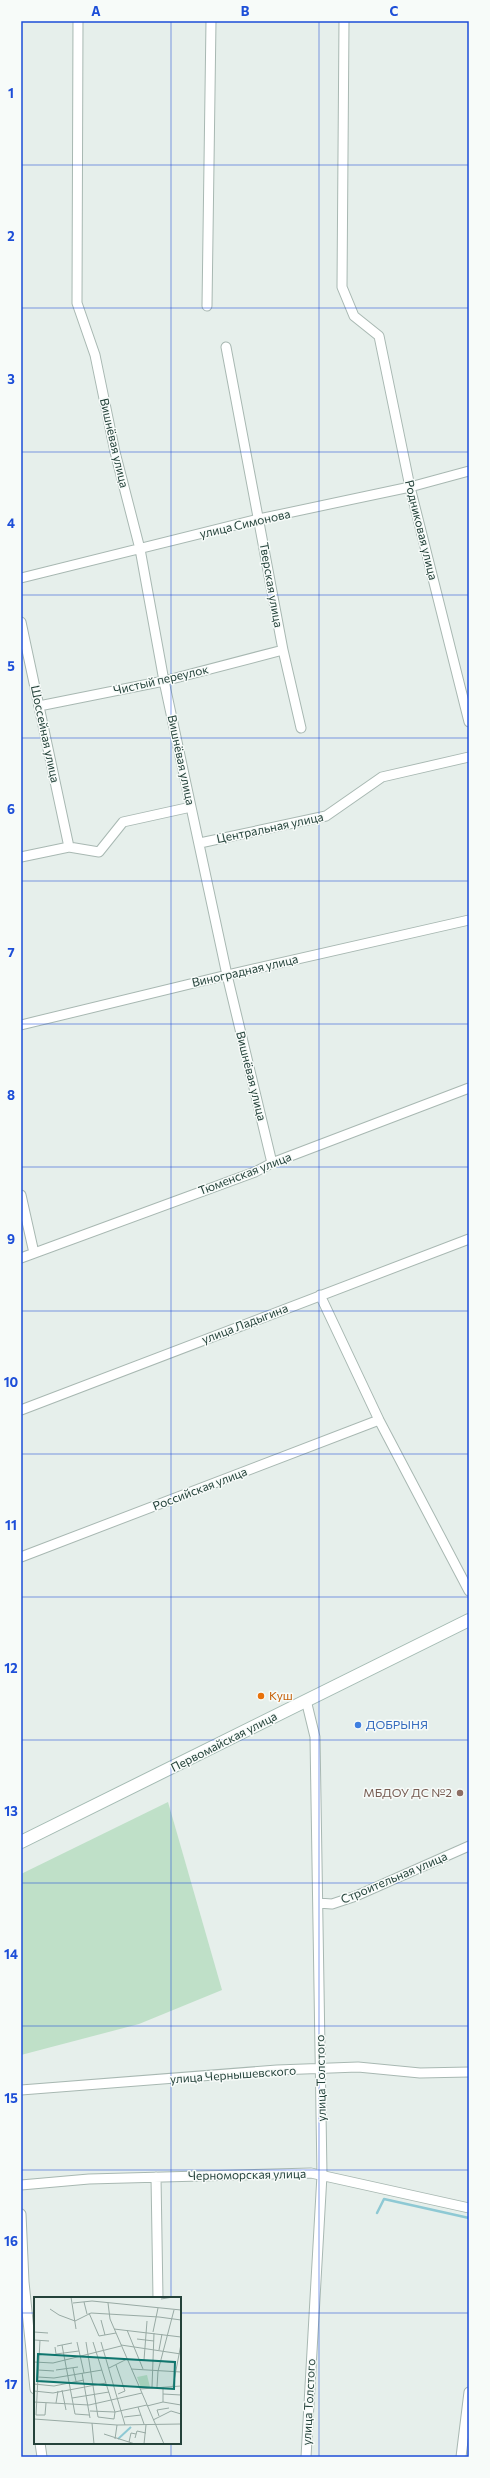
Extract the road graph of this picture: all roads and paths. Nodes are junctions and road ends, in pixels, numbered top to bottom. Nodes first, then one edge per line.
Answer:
1 (78, 21) edge
2 (211, 21) edge
3 (344, 21) edge
4 (207, 306) dead end
5 (226, 347) dead end
6 (469, 470) edge
7 (410, 487) junction
8 (259, 519) junction
9 (140, 549) junction
10 (21, 578) edge
11 (21, 622) edge
12 (283, 650) junction
13 (164, 681) junction
14 (39, 706) junction
15 (469, 722) edge
16 (301, 728) dead end
17 (469, 757) edge
18 (191, 807) junction
19 (200, 843) junction
20 (69, 847) junction
21 (21, 858) edge
22 (469, 920) edge
23 (227, 975) junction
24 (21, 1026) edge
25 (469, 1088) edge
26 (272, 1163) junction
27 (21, 1195) edge
28 (469, 1239) edge
29 (34, 1253) junction
30 (21, 1258) edge
31 (320, 1296) junction
32 (21, 1410) edge
33 (379, 1420) junction
34 (21, 1557) edge
35 (469, 1591) edge
36 (469, 1620) edge
37 (306, 1700) junction
38 (21, 1842) edge
39 (469, 1846) edge
40 (318, 1903) junction
41 (320, 2070) junction
42 (469, 2072) edge
43 (21, 2090) edge
44 (322, 2175) junction
45 (156, 2177) junction
46 (21, 2185) edge
47 (469, 2208) edge
48 (21, 2214) edge
49 (23, 2282) edge
50 (158, 2297) edge
51 (34, 2380) edge
52 (469, 2392) edge
53 (40, 2444) edge
54 (42, 2457) edge
55 (306, 2457) edge
56 (460, 2457) edge

1 - 9 street, Вишнёвая улица
2 - 4 street
3 - 7 street, Родниковая улица
5 - 8 street, Тверская улица
6 - 7 street, улица Симонова
7 - 8 street, улица Симонова
7 - 15 street, Родниковая улица
8 - 9 street, улица Симонова
8 - 12 street, Тверская улица
9 - 10 street, улица Симонова
9 - 13 street, Вишнёвая улица
11 - 14 street, Шоссейная улица
12 - 13 street, Чистый переулок
12 - 16 street, Тверская улица
13 - 14 street, Чистый переулок
13 - 18 street, Вишнёвая улица
14 - 20 street, Шоссейная улица
17 - 19 street, Центральная улица
18 - 19 street, Вишнёвая улица
18 - 20 street
19 - 23 street, Вишнёвая улица
20 - 21 street
22 - 23 street, Виноградная улица
23 - 24 street, Виноградная улица
23 - 26 street, Вишнёвая улица
25 - 26 street, Тюменская улица
26 - 29 street, Тюменская улица
27 - 29 street
28 - 31 street, улица Ладыгина
29 - 30 street, Тюменская улица
31 - 32 street, улица Ладыгина
31 - 33 street
33 - 34 street, Российская улица
33 - 35 street
36 - 37 street, Первомайская улица
37 - 38 street, Первомайская улица
37 - 40 street, улица Толстого
39 - 40 street, Строительная улица
40 - 41 street, улица Толстого
41 - 42 street, улица Чернышевского
41 - 43 street, улица Чернышевского
41 - 44 street, улица Толстого
44 - 45 street, Черноморская улица
44 - 47 street, Черноморская улица
44 - 55 street, улица Толстого
45 - 46 street, Черноморская улица
45 - 50 street
48 - 49 street
49 - 51 street
52 - 56 street
53 - 54 street

